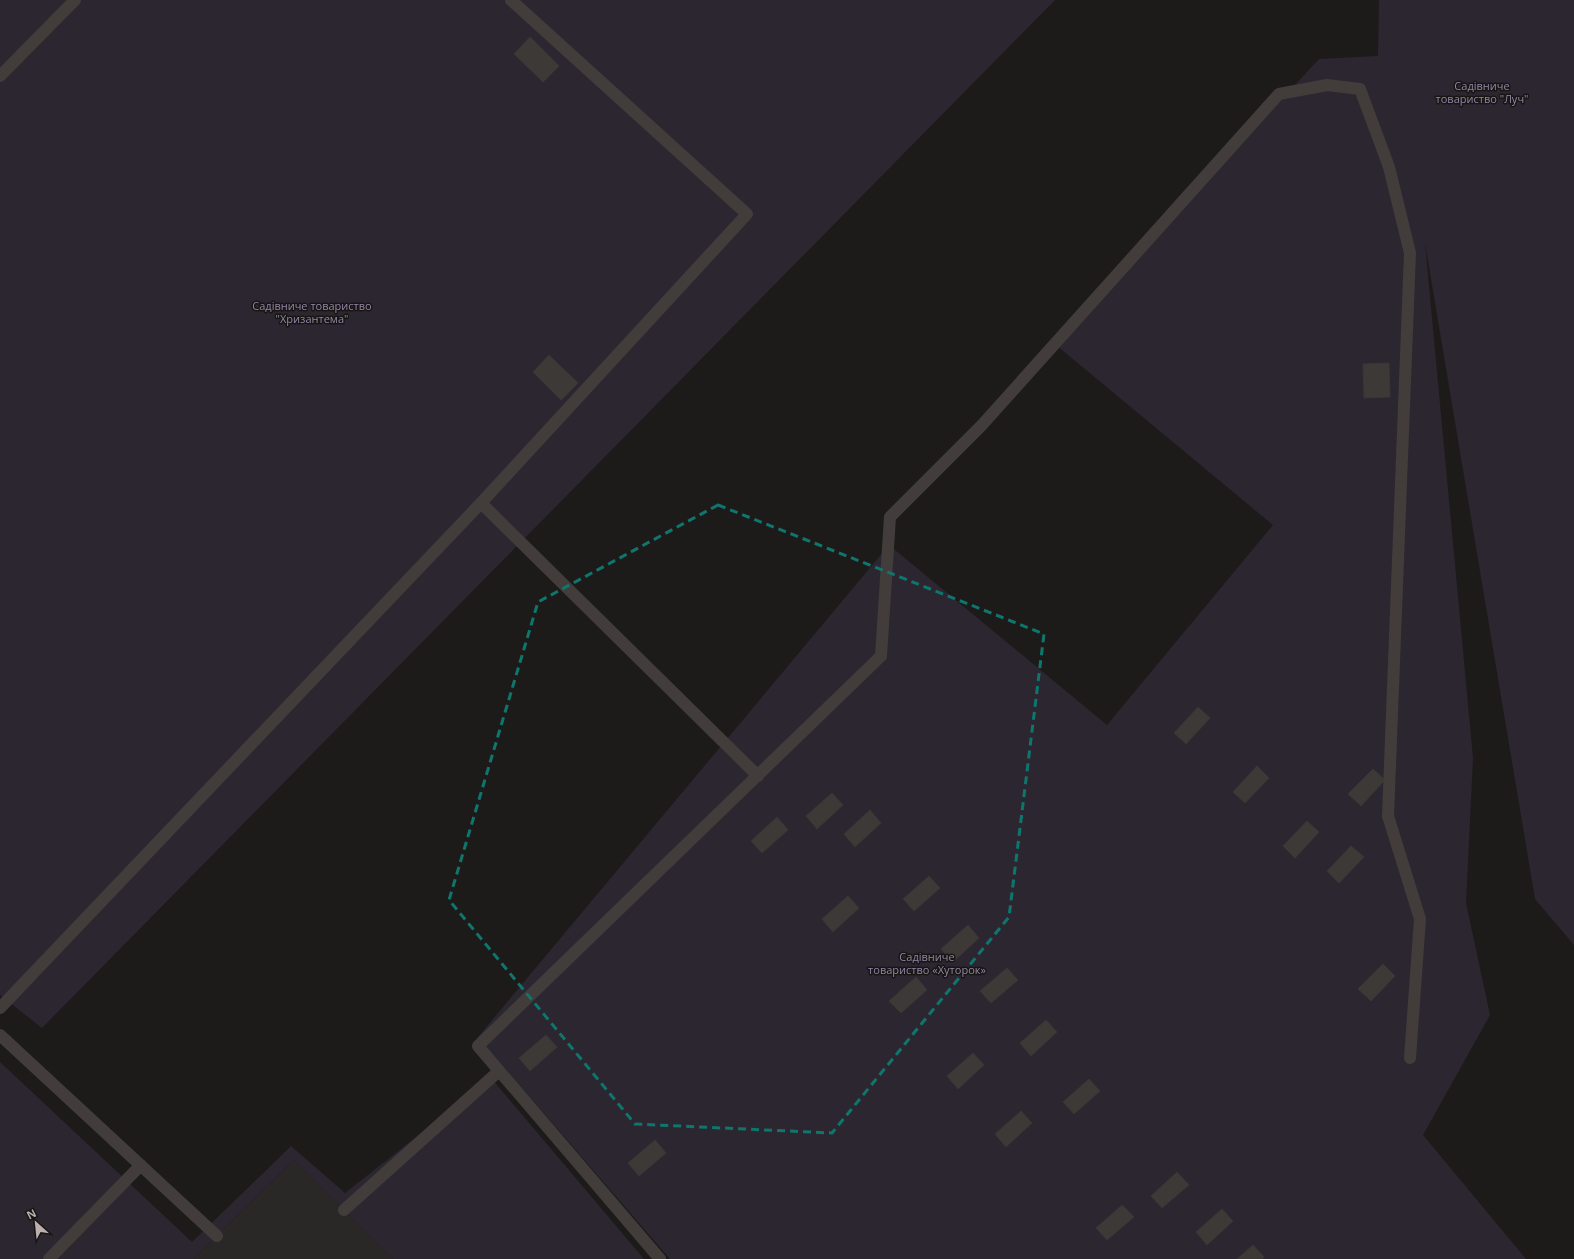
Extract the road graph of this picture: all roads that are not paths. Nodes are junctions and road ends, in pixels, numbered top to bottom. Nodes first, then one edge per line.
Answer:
1 (74, 0) edge
2 (510, 0) edge
3 (0, 76) edge
4 (481, 503) junction
5 (758, 776) junction
6 (0, 1008) edge
7 (0, 1035) edge
8 (1410, 1058) dead end
9 (499, 1071) junction
10 (141, 1165) junction
11 (344, 1210) dead end
12 (217, 1236) dead end
13 (49, 1259) edge
14 (660, 1259) edge

1 - 3 lane
2 - 4 lane
4 - 5 lane
4 - 6 lane
5 - 8 lane
5 - 9 lane
7 - 10 lane
9 - 11 lane
9 - 14 lane
10 - 12 lane
10 - 13 lane

